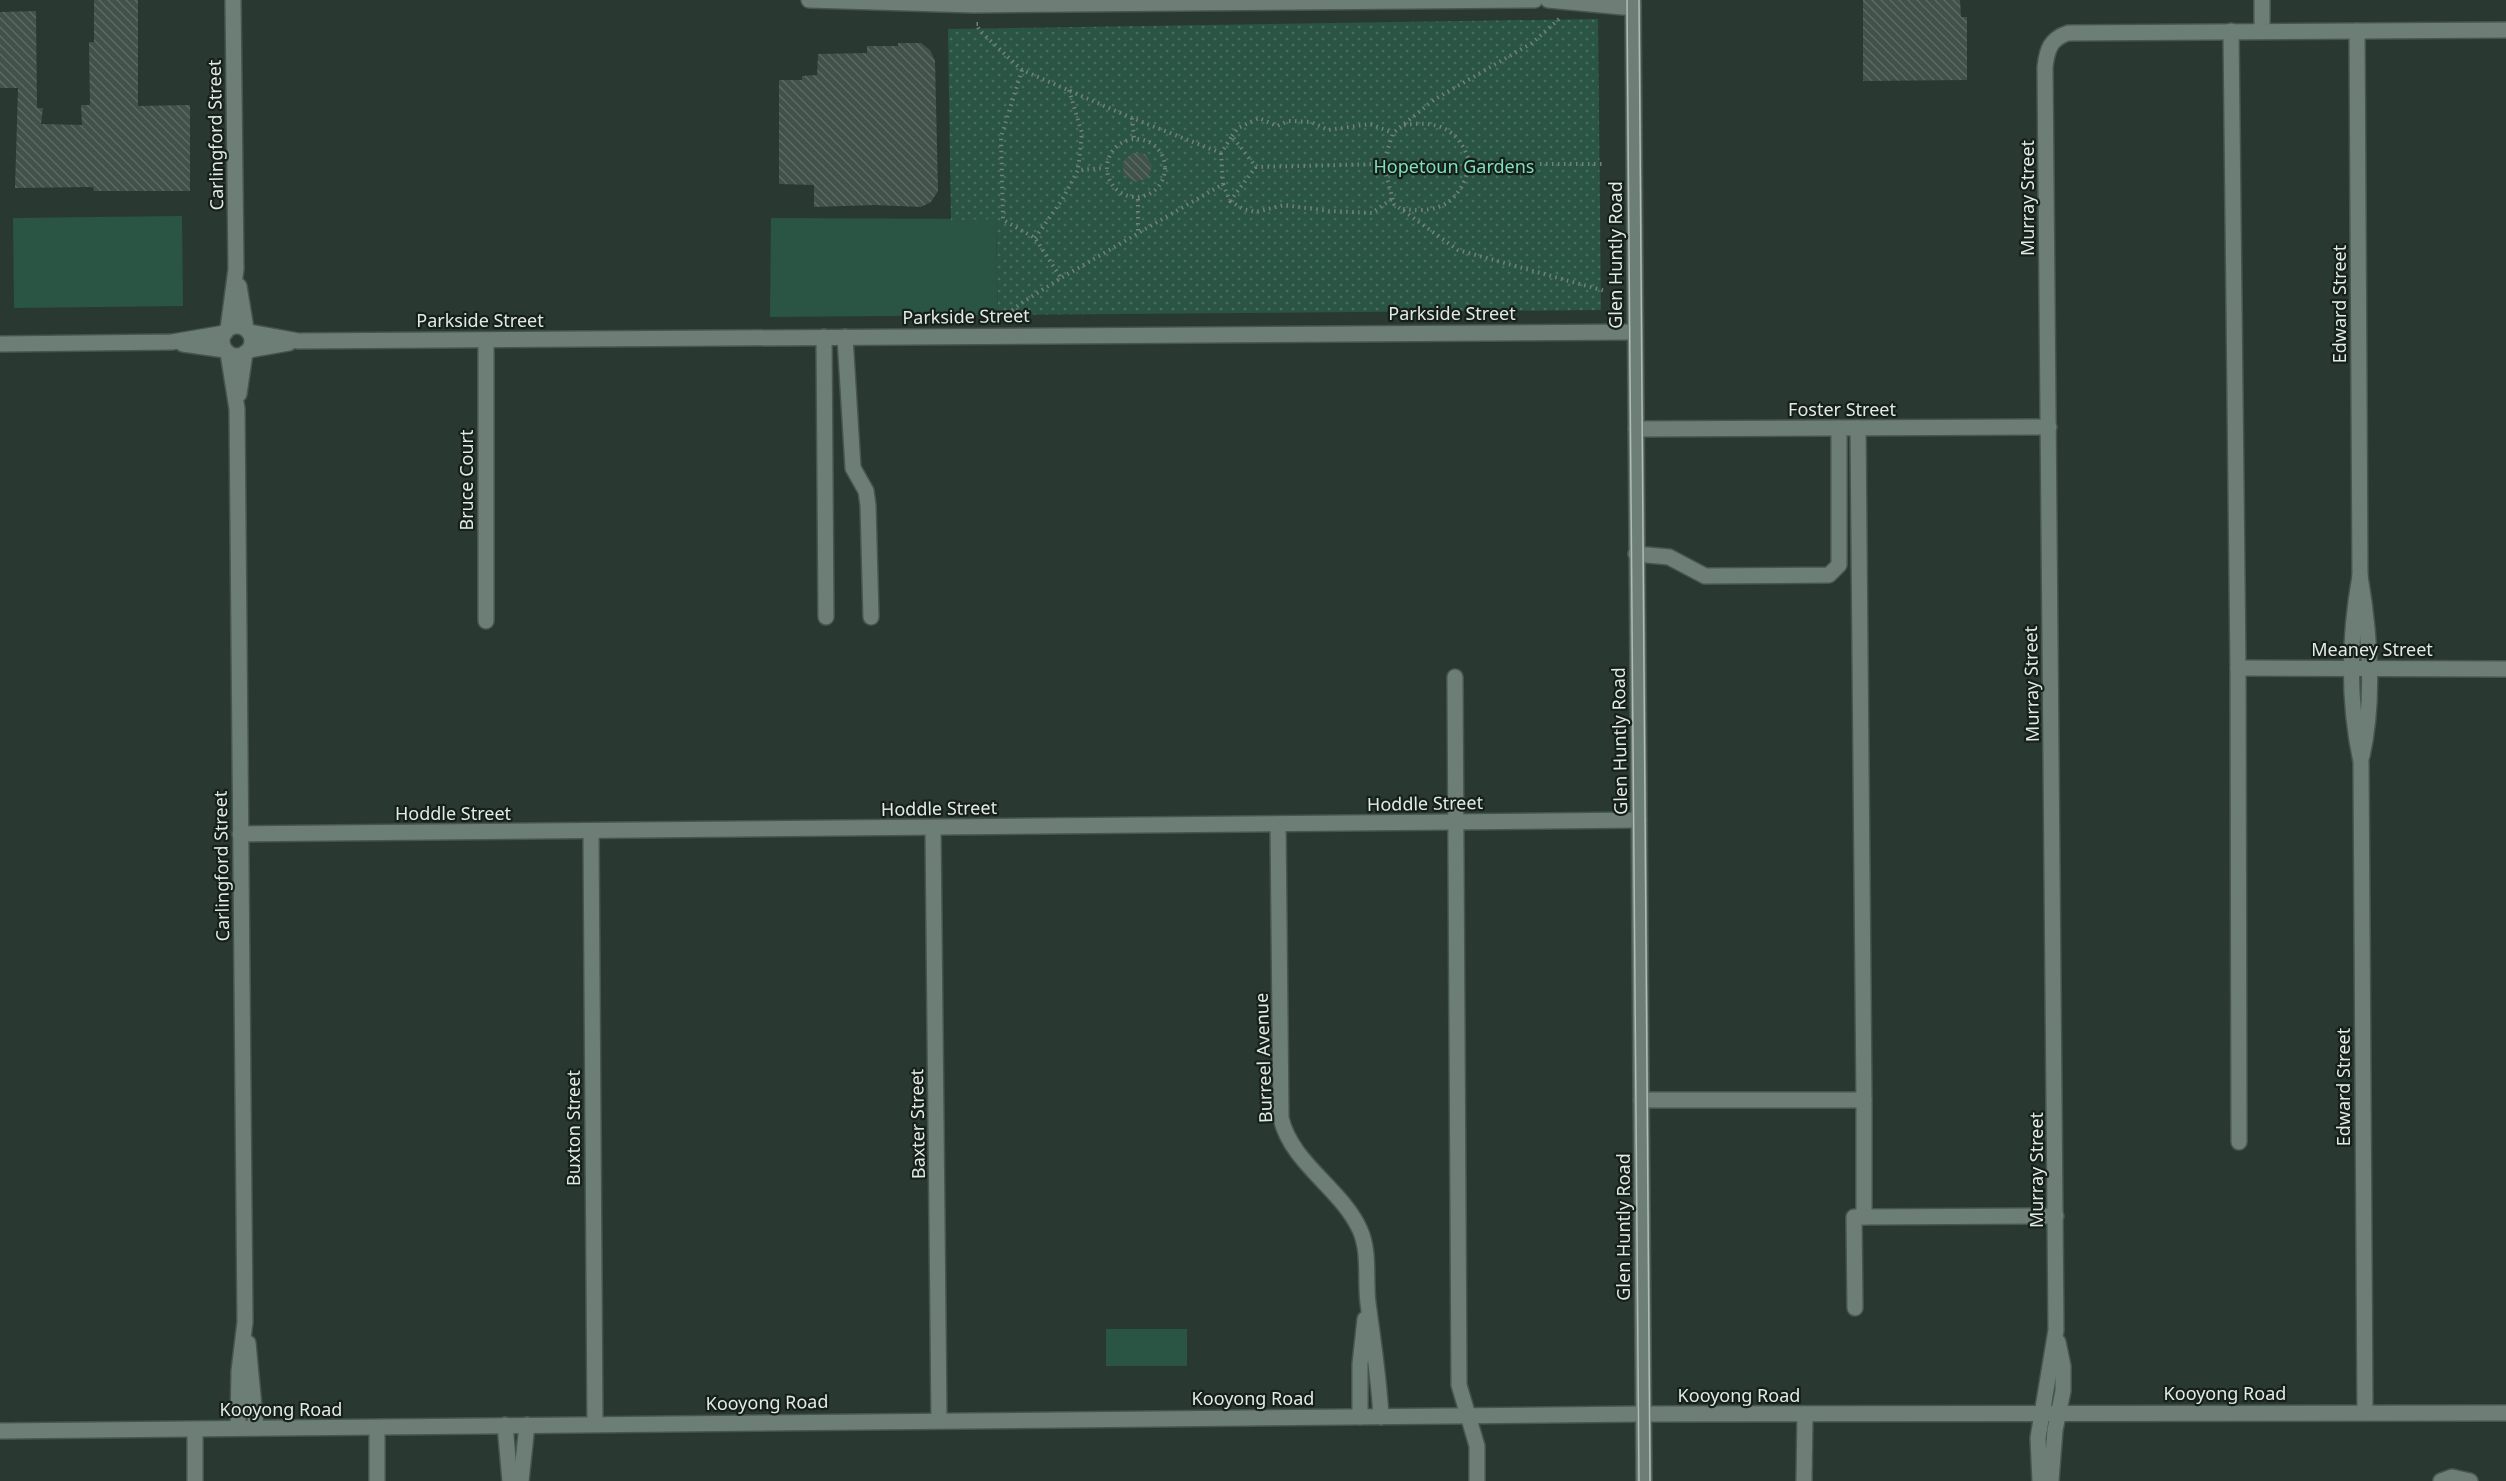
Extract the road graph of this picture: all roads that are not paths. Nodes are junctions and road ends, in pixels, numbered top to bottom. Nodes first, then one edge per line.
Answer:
1 (233, 0) edge
2 (809, 0) edge
3 (1535, 0) edge
4 (1548, 0) edge
5 (2262, 0) edge
6 (1085, 2) edge
7 (1633, 4) edge
8 (2506, 30) edge
9 (2262, 31) junction
10 (2357, 31) junction
11 (2230, 32) junction
12 (236, 269) junction
13 (227, 331) junction
14 (247, 331) junction
15 (1635, 332) junction
16 (824, 337) junction
17 (845, 337) junction
18 (486, 340) junction
19 (298, 341) junction
20 (172, 342) junction
21 (0, 344) edge
22 (227, 351) junction
23 (247, 352) junction
24 (237, 409) junction
25 (2049, 427) junction
26 (1858, 428) junction
27 (1636, 429) junction
28 (1839, 429) junction
29 (1636, 554) junction
30 (2360, 576) junction
31 (826, 617) dead end
32 (871, 617) dead end
33 (486, 621) dead end
34 (2238, 668) junction
35 (2352, 669) junction
36 (2369, 669) junction
37 (2506, 669) edge
38 (1455, 677) dead end
39 (2361, 762) junction
40 (1639, 820) junction
41 (1455, 822) junction
42 (1278, 824) junction
43 (933, 828) junction
44 (591, 832) junction
45 (240, 834) junction
46 (1641, 1100) junction
47 (1864, 1100) junction
48 (2239, 1142) dead end
49 (2056, 1216) junction
50 (1864, 1217) junction
51 (1367, 1301) junction
52 (1855, 1308) dead end
53 (245, 1322) junction
54 (2365, 1412) junction
55 (2051, 1413) junction
56 (2506, 1413) edge
57 (1644, 1414) junction
58 (1804, 1414) junction
59 (1468, 1416) junction
60 (1360, 1417) junction
61 (1382, 1417) junction
62 (939, 1420) junction
63 (595, 1424) junction
64 (505, 1425) junction
65 (527, 1425) junction
66 (237, 1428) junction
67 (256, 1428) junction
68 (377, 1428) junction
69 (195, 1429) junction
70 (0, 1431) edge
71 (195, 1481) edge
72 (377, 1481) edge
73 (510, 1481) edge
74 (521, 1481) edge
75 (1477, 1481) edge
76 (1644, 1481) edge
77 (1804, 1481) edge
78 (2040, 1481) edge
79 (2051, 1481) edge
80 (2441, 1481) edge
81 (2470, 1481) edge

1 - 12 street, Carlingford Street
2 - 6 street
3 - 6 street
4 - 7 street
5 - 9 street
7 - 15 street, Glen Huntly Road
8 - 10 street
9 - 10 street
9 - 11 street
10 - 30 street, Edward Street
11 - 25 street, Murray Street
11 - 34 street
12 - 13 street, Carlingford Street
12 - 14 street, Carlingford Street
13 - 14 street
13 - 20 street
13 - 22 street
14 - 19 street, Parkside Street
14 - 23 street
15 - 17 street, Parkside Street
15 - 27 street, Glen Huntly Road
16 - 17 street, Parkside Street
16 - 18 street, Parkside Street
16 - 31 street
17 - 32 street
18 - 19 street, Parkside Street
18 - 33 street, Bruce Court
19 - 23 street, Parkside Street
20 - 21 street
20 - 22 street
22 - 23 street
22 - 24 street, Carlingford Street
23 - 24 street, Carlingford Street
24 - 45 street, Carlingford Street
25 - 26 street, Foster Street
25 - 49 street, Murray Street
26 - 28 street, Foster Street
26 - 47 street
27 - 28 street, Foster Street
27 - 29 street, Glen Huntly Road
28 - 29 street
29 - 40 street, Glen Huntly Road
30 - 35 street, Edward Street
30 - 36 street, Edward Street
34 - 35 street, Meaney Street
34 - 48 street
35 - 36 street, Meaney Street
35 - 39 street, Edward Street
36 - 37 street, Meaney Street
36 - 39 street, Edward Street
38 - 41 street
39 - 54 street, Edward Street
40 - 41 street, Hoddle Street
40 - 46 street, Glen Huntly Road
41 - 42 street, Hoddle Street
41 - 59 street
42 - 43 street, Hoddle Street
42 - 51 street, Burreel Avenue
43 - 44 street, Hoddle Street
43 - 62 street, Baxter Street
44 - 45 street, Hoddle Street
44 - 63 street, Buxton Street
45 - 53 street, Carlingford Street
46 - 47 street
46 - 57 street, Glen Huntly Road
47 - 50 street
49 - 50 street
49 - 55 street, Murray Street
50 - 52 street
51 - 60 street, Burreel Avenue
51 - 61 street, Burreel Avenue
53 - 66 street, Carlingford Street
53 - 67 street, Carlingford Street
54 - 55 street, Kooyong Road
54 - 56 street, Kooyong Road
55 - 58 street, Kooyong Road
55 - 78 street, Murray Street
55 - 79 street, Murray Street
57 - 58 street, Kooyong Road
57 - 59 street, Kooyong Road
57 - 76 street, Glen Huntly Road
58 - 77 street
59 - 61 street, Kooyong Road
59 - 75 street
60 - 61 street, Kooyong Road
60 - 62 street, Kooyong Road
62 - 63 street, Kooyong Road
63 - 65 street, Kooyong Road
64 - 65 street, Kooyong Road
64 - 68 street, Kooyong Road
64 - 73 street
65 - 74 street
66 - 67 street, Kooyong Road
66 - 69 street, Kooyong Road
67 - 68 street, Kooyong Road
68 - 72 street
69 - 70 street, Kooyong Road
69 - 71 street
80 - 81 street

